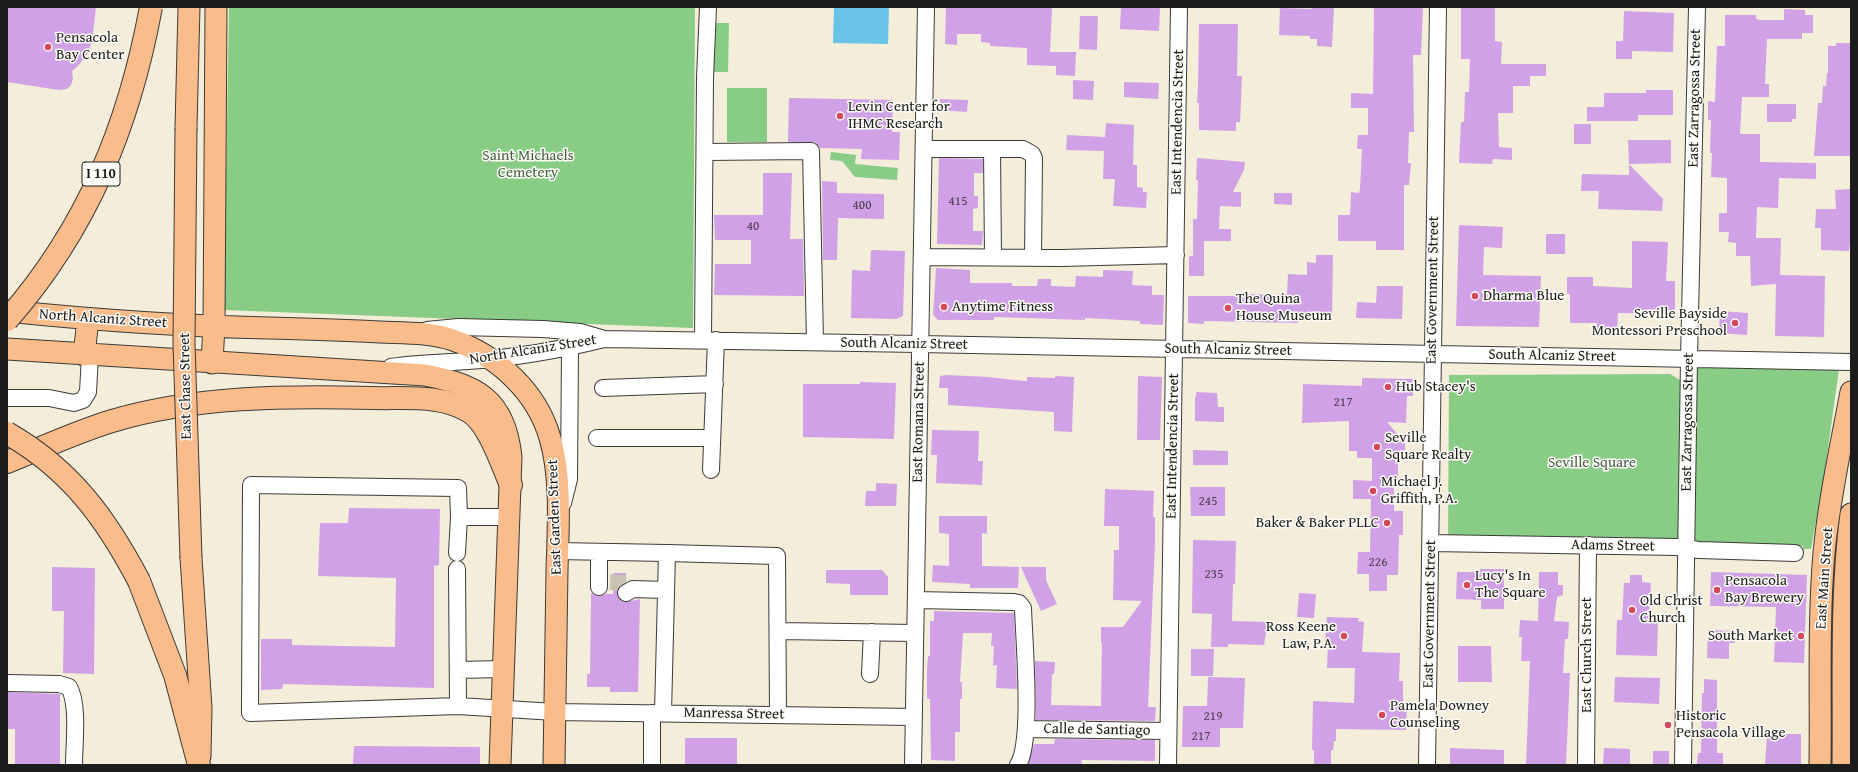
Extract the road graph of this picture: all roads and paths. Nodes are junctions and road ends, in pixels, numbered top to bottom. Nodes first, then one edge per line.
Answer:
1 (151, 7) edge
2 (189, 7) edge
3 (216, 7) edge
4 (708, 7) edge
5 (926, 7) edge
6 (1179, 7) edge
7 (1438, 7) edge
8 (1697, 7) edge
9 (924, 149) junction
10 (992, 149) junction
11 (705, 152) junction
12 (1176, 256) junction
13 (922, 257) junction
14 (993, 257) junction
15 (1033, 258) junction
16 (7, 311) edge
17 (88, 319) junction
18 (7, 320) edge
19 (214, 326) junction
20 (404, 333) junction
21 (604, 339) junction
22 (710, 340) junction
23 (815, 342) junction
24 (920, 344) junction
25 (570, 348) junction
26 (7, 349) edge
27 (1175, 349) junction
28 (1432, 353) junction
29 (87, 355) junction
30 (1689, 358) junction
31 (489, 359) junction
32 (1851, 362) edge
33 (212, 363) junction
34 (366, 371) junction
35 (715, 384) junction
36 (603, 388) dead end
37 (1851, 392) edge
38 (7, 398) edge
39 (7, 433) edge
40 (597, 438) dead end
41 (712, 438) junction
42 (7, 462) edge
43 (711, 470) dead end
44 (511, 485) junction
45 (1851, 514) edge
46 (459, 516) junction
47 (509, 517) junction
48 (558, 520) junction
49 (1431, 543) junction
50 (1588, 546) junction
51 (1687, 548) junction
52 (558, 551) junction
53 (599, 552) junction
54 (667, 553) junction
55 (1795, 553) dead end
56 (666, 590) junction
57 (916, 600) junction
58 (778, 630) junction
59 (872, 632) junction
60 (915, 633) junction
61 (458, 670) junction
62 (503, 670) junction
63 (870, 674) dead end
64 (7, 683) edge
65 (458, 706) junction
66 (502, 708) junction
67 (555, 712) junction
68 (658, 713) junction
69 (778, 715) junction
70 (914, 717) junction
71 (1026, 729) junction
72 (1168, 731) junction
73 (501, 760) edge
74 (74, 765) edge
75 (199, 765) edge
76 (554, 765) edge
77 (652, 765) edge
78 (913, 765) edge
79 (1018, 765) edge
80 (1168, 765) edge
81 (1427, 765) edge
82 (1586, 765) edge
83 (1683, 765) edge
84 (1820, 765) edge
85 (1843, 765) edge

1 - 18 highway, I 110, bridge
2 - 75 main road, East Chase Street, bridge
3 - 19 main road, East Chase Street
4 - 11 street
5 - 9 street, East Romana Street
6 - 12 street, East Intendencia Street
7 - 28 street, East Government Street
8 - 30 street, East Zarragossa Street
9 - 10 street
9 - 13 street, East Romana Street
10 - 14 street
10 - 15 street
11 - 22 street
11 - 23 street
12 - 15 street
12 - 27 street, East Intendencia Street
13 - 14 street
13 - 24 street, East Romana Street
14 - 15 street
16 - 17 main road, North Alcaniz Street
17 - 19 main road, North Alcaniz Street
17 - 29 main road
19 - 20 main road, North Alcaniz Street
19 - 33 main road, East Chase Street
20 - 21 street, North Alcaniz Street
20 - 31 main road, East Garden Street
21 - 22 street, South Alcaniz Street
21 - 25 street, North Alcaniz Street
22 - 23 street, South Alcaniz Street
22 - 35 street
23 - 24 street, South Alcaniz Street
24 - 27 street, South Alcaniz Street
24 - 57 street, East Romana Street
25 - 31 street, North Alcaniz Street
25 - 48 street
26 - 29 main road, North Alcaniz Street
27 - 28 street, South Alcaniz Street
27 - 72 street, East Intendencia Street
28 - 30 street, South Alcaniz Street
28 - 49 street, East Government Street
29 - 33 main road, North Alcaniz Street
29 - 38 street
30 - 32 street, South Alcaniz Street
30 - 51 street, East Zarragossa Street
31 - 34 street, North Alcaniz Street
31 - 48 main road, East Garden Street
33 - 34 main road, North Alcaniz Street
34 - 44 main road
35 - 36 street
35 - 41 street
37 - 84 main road, East Main Street
39 - 75 highway, bridge
40 - 41 street
41 - 43 street
42 - 44 highway
44 - 47 main road
45 - 85 main road, East Main Street
46 - 47 street
46 - 61 street
46 - 65 street, Manressa Street
47 - 62 main road
48 - 52 main road, East Garden Street
49 - 50 street, Adams Street
49 - 81 street, East Government Street
50 - 51 street, Adams Street
50 - 82 street, East Church Street
51 - 55 street, Adams Street
51 - 83 street, East Zarragossa Street
52 - 53 street
52 - 67 main road, East Garden Street
53 - 54 street
53 - 56 street
54 - 56 street
54 - 58 street
56 - 68 street
57 - 60 street, East Romana Street
57 - 71 street
58 - 59 street
58 - 69 street
59 - 60 street
59 - 63 street
60 - 70 street, East Romana Street
61 - 62 street
61 - 65 street
62 - 66 main road
64 - 74 street
65 - 66 street, Manressa Street
66 - 67 street, Manressa Street
66 - 73 main road
67 - 68 street, Manressa Street
67 - 76 main road, East Garden Street
68 - 69 street, Manressa Street
68 - 77 street
69 - 70 street, Manressa Street
70 - 78 street, East Romana Street
71 - 72 street, Calle de Santiago
71 - 79 street
72 - 80 street, East Intendencia Street

